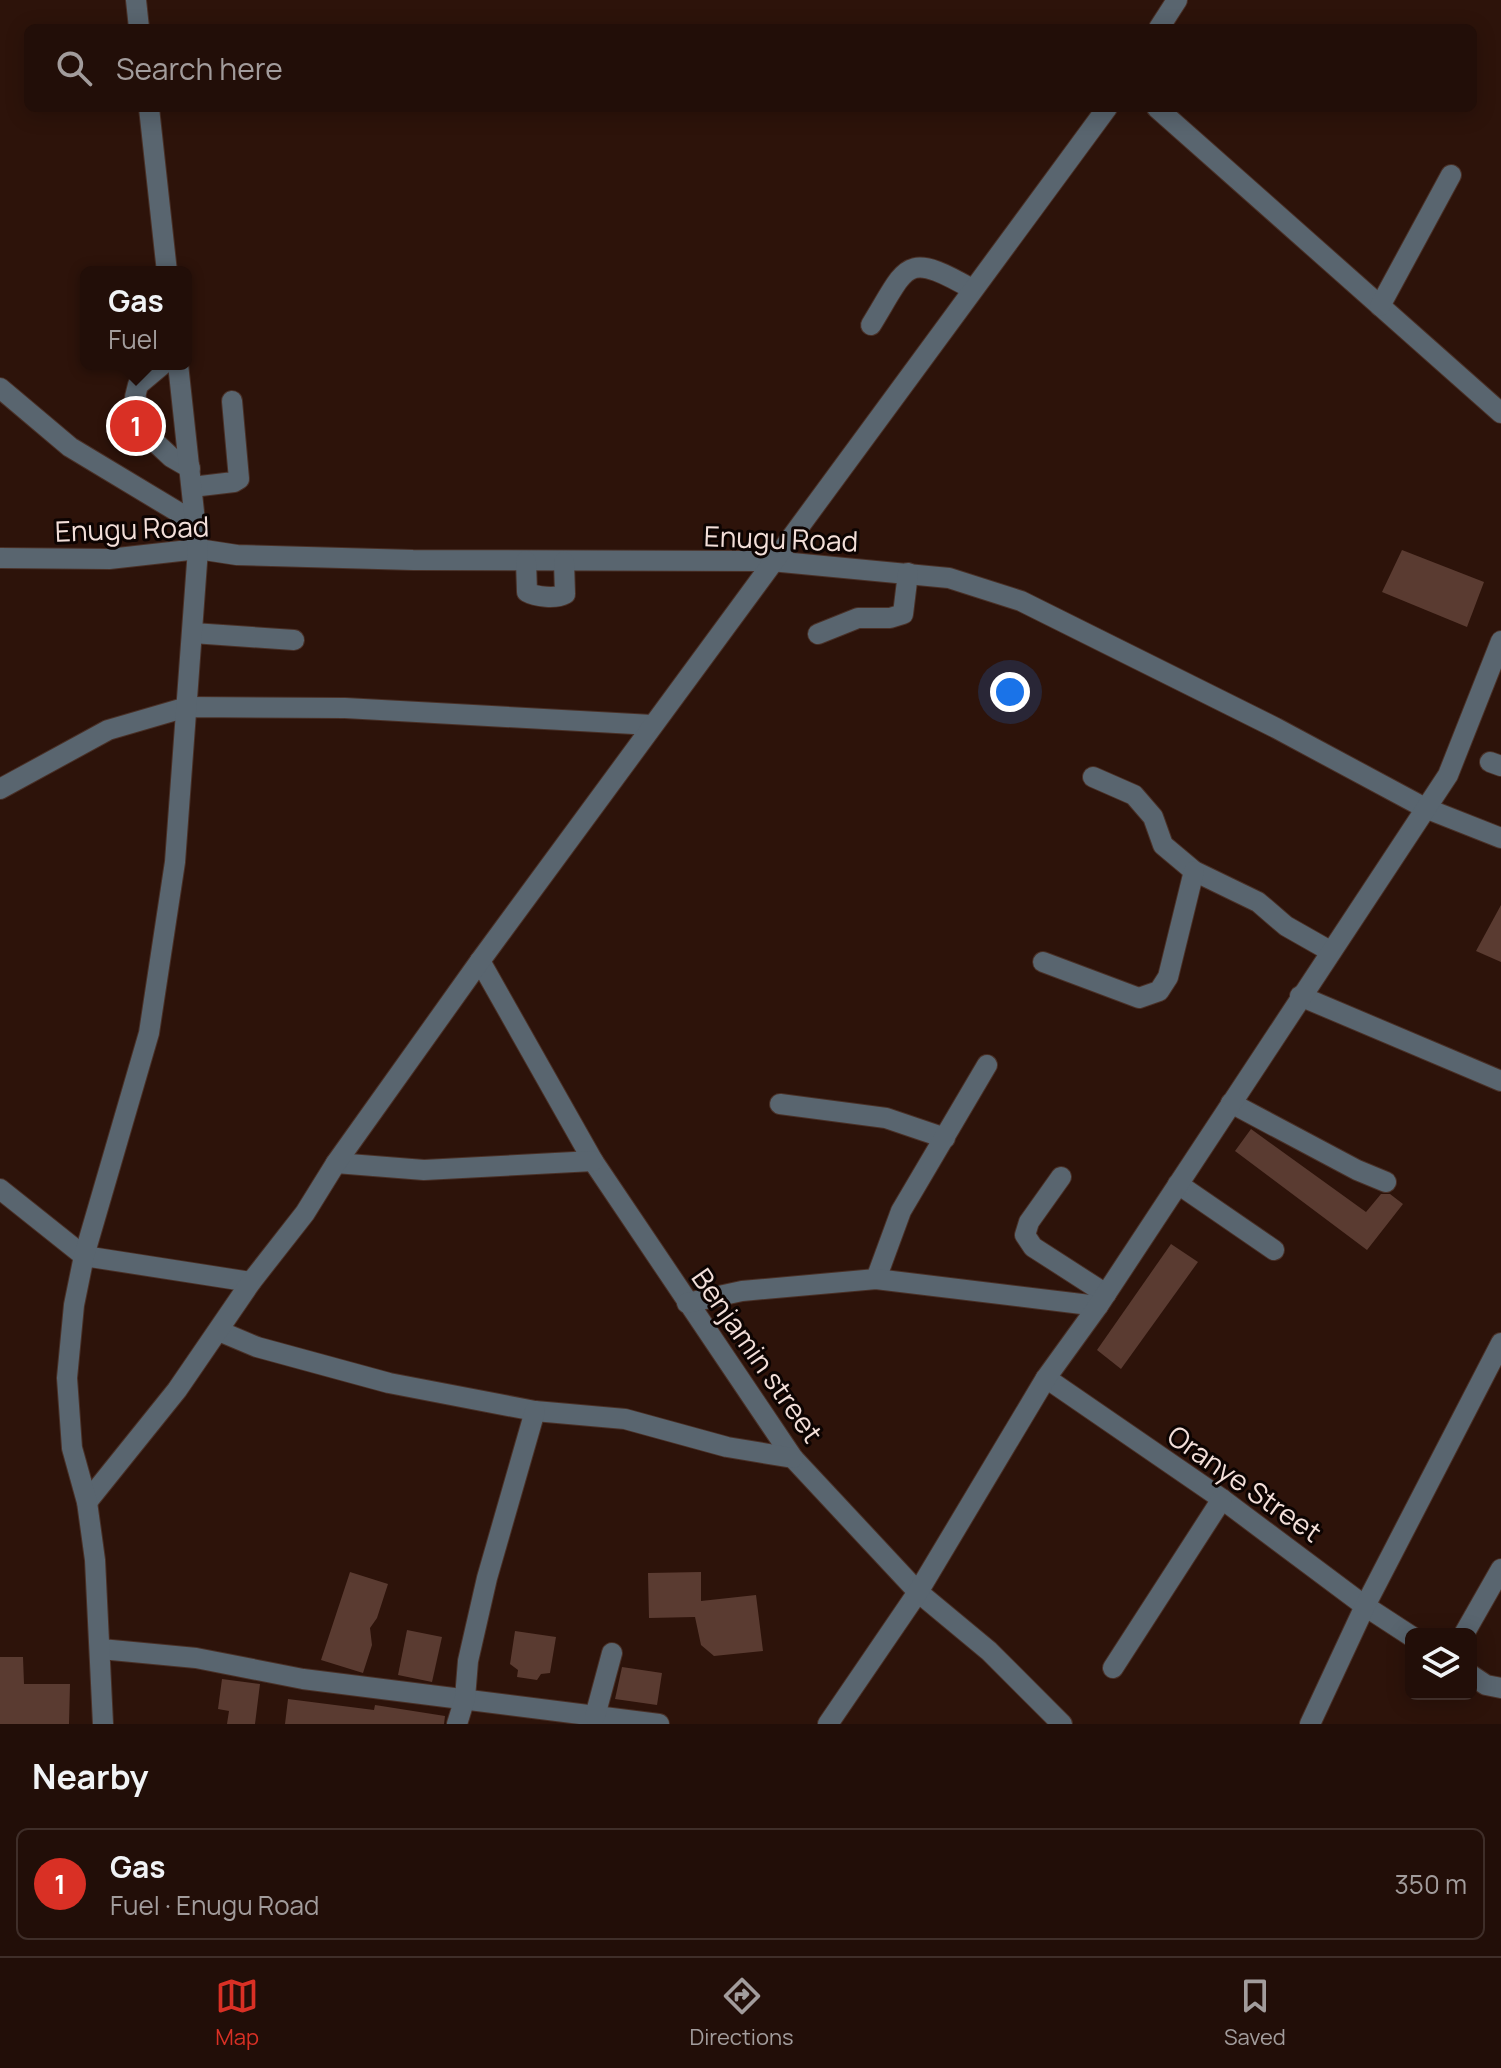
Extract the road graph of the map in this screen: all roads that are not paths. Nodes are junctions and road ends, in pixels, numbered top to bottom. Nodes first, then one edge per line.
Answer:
1 (136, 0) edge
2 (1177, 0) edge
3 (139, 24) edge
4 (1162, 24) edge
5 (149, 112) edge
6 (1104, 112) edge
7 (1162, 112) edge
8 (1451, 175) dead end
9 (166, 266) edge
10 (972, 289) junction
11 (1380, 306) junction
12 (871, 325) dead end
13 (156, 370) edge
14 (179, 370) edge
15 (0, 388) edge
16 (232, 401) dead end
17 (1501, 413) edge
18 (191, 478) junction
19 (193, 521) junction
20 (198, 549) junction
21 (0, 558) edge
22 (526, 561) junction
23 (771, 561) junction
24 (564, 562) junction
25 (908, 573) junction
26 (193, 633) junction
27 (818, 634) dead end
28 (294, 640) dead end
29 (1501, 641) edge
30 (187, 707) junction
31 (652, 725) junction
32 (1093, 777) dead end
33 (0, 789) edge
34 (1425, 808) junction
35 (1501, 838) edge
36 (1194, 871) junction
37 (1330, 951) junction
38 (480, 961) junction
39 (1043, 962) dead end
40 (1300, 996) junction
41 (987, 1065) dead end
42 (1501, 1081) edge
43 (1231, 1103) junction
44 (780, 1104) dead end
45 (945, 1138) junction
46 (593, 1161) junction
47 (336, 1163) junction
48 (1061, 1177) dead end
49 (1386, 1182) dead end
50 (1178, 1184) junction
51 (0, 1189) edge
52 (1274, 1250) dead end
53 (84, 1256) junction
54 (876, 1279) junction
55 (251, 1282) junction
56 (1102, 1300) junction
57 (687, 1303) junction
58 (219, 1331) junction
59 (1501, 1343) edge
60 (1046, 1378) junction
61 (535, 1411) junction
62 (793, 1458) junction
63 (1222, 1499) junction
64 (87, 1502) junction
65 (1501, 1569) edge
66 (918, 1592) junction
67 (1365, 1606) junction
68 (1467, 1628) edge
69 (1405, 1632) edge
70 (101, 1649) junction
71 (612, 1653) dead end
72 (1113, 1668) dead end
73 (1477, 1679) edge
74 (1501, 1688) edge
75 (465, 1698) junction
76 (595, 1716) junction
77 (103, 1724) edge
78 (457, 1724) edge
79 (659, 1724) edge
80 (828, 1724) edge
81 (1062, 1724) edge
82 (1310, 1724) edge

1 - 3 street
2 - 4 street
5 - 9 street
6 - 10 street
7 - 11 street
8 - 11 street
10 - 12 street
10 - 23 street
11 - 17 street
13 - 18 street
14 - 18 street
15 - 19 street
16 - 18 street
18 - 19 street
19 - 20 street
20 - 21 street, Enugu Road
20 - 22 street, Enugu Road
20 - 26 street
22 - 24 street, Enugu Road
22 - 24 street
23 - 24 street, Enugu Road
23 - 25 street, Enugu Road
23 - 31 street
25 - 27 street
25 - 34 street, Enugu Road
26 - 28 street
26 - 30 street
29 - 34 street
30 - 31 street
30 - 33 street
30 - 53 street
31 - 38 street
32 - 36 street
34 - 35 street, Enugu Road
34 - 37 street
36 - 37 street
36 - 39 street
37 - 40 street
38 - 46 street, Benjamin street
38 - 47 street
40 - 42 street
40 - 43 street
41 - 45 street
43 - 49 street
43 - 50 street
44 - 45 street
45 - 54 street
46 - 47 street
46 - 57 street, Benjamin street
47 - 55 street
48 - 56 street
50 - 52 street
50 - 56 street
51 - 53 street
53 - 55 street
53 - 64 street
54 - 56 street
54 - 57 street
55 - 58 street
56 - 60 street
57 - 62 street, Benjamin street
58 - 61 street
58 - 64 street
59 - 67 street
60 - 63 street, Oranye Street
60 - 66 street
61 - 62 street
61 - 75 street
62 - 66 street, Benjamin street
63 - 67 street, Oranye Street
63 - 72 street
64 - 70 street
65 - 68 street
66 - 80 street
66 - 81 street, Benjamin street
67 - 69 street, Oranye Street
67 - 82 street
70 - 75 street
70 - 77 street
71 - 76 street
73 - 74 street
75 - 76 street
75 - 78 street
76 - 79 street

